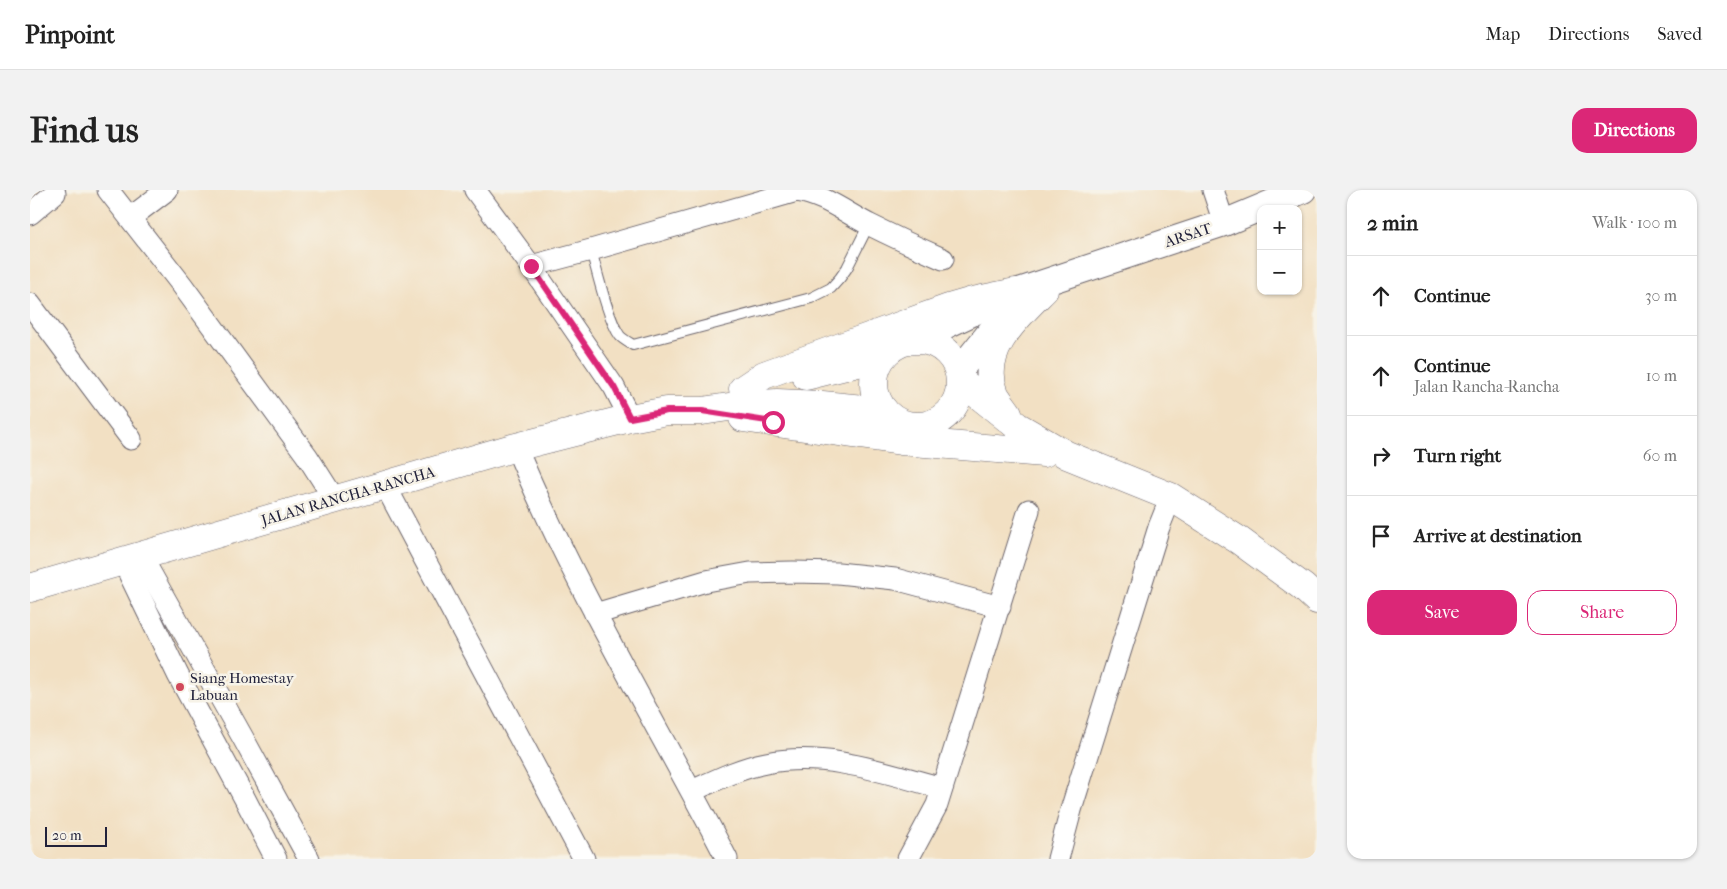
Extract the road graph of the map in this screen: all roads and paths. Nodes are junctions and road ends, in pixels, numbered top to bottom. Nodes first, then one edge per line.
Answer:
1 (108, 190) edge
2 (167, 190) edge
3 (475, 190) edge
4 (1212, 190) edge
5 (1303, 190) edge
6 (55, 193) dead end
7 (30, 214) edge
8 (130, 218) junction
9 (1224, 223) junction
10 (868, 224) junction
11 (591, 250) junction
12 (943, 259) dead end
13 (531, 266) junction
14 (1072, 274) junction
15 (1044, 290) junction
16 (1016, 292) junction
17 (30, 304) edge
18 (917, 339) junction
19 (882, 357) junction
20 (960, 376) junction
21 (743, 389) junction
22 (667, 411) junction
23 (702, 411) junction
24 (884, 411) junction
25 (630, 418) junction
26 (936, 424) junction
27 (1017, 426) junction
28 (131, 439) dead end
29 (516, 447) junction
30 (1056, 454) junction
31 (385, 485) junction
32 (1171, 498) junction
33 (334, 500) junction
34 (1029, 510) dead end
35 (132, 558) junction
36 (30, 588) edge
37 (1317, 600) edge
38 (1000, 607) junction
39 (595, 614) junction
40 (942, 788) junction
41 (692, 791) junction
42 (276, 859) edge
43 (309, 859) edge
44 (584, 859) edge
45 (727, 859) edge
46 (908, 859) edge
47 (1058, 859) edge

1 - 8 street
2 - 8 street
3 - 13 street
4 - 9 street
5 - 9 street, ARSAT
6 - 7 street
8 - 33 street
9 - 14 street, ARSAT
10 - 11 street
10 - 11 lane
10 - 12 street
11 - 13 street
13 - 25 street
14 - 15 street
14 - 16 street
15 - 20 street
15 - 27 main road
16 - 18 street
16 - 21 main road
17 - 28 street
18 - 19 main road
18 - 20 main road
19 - 21 main road
19 - 24 main road
20 - 26 main road
20 - 27 main road
21 - 22 main road
22 - 23 main road
22 - 25 main road, JALAN RANCHA-RANCHA
23 - 24 main road
23 - 30 main road
24 - 26 main road
25 - 29 main road, JALAN RANCHA-RANCHA
26 - 30 main road
27 - 30 main road
29 - 31 main road, JALAN RANCHA-RANCHA
29 - 39 street
30 - 32 main road
31 - 33 main road, JALAN RANCHA-RANCHA
31 - 44 street
32 - 37 main road
32 - 47 street
33 - 35 main road, JALAN RANCHA-RANCHA
34 - 38 street
35 - 36 main road, JALAN RANCHA-RANCHA
35 - 42 street
35 - 43 street
38 - 39 street
38 - 40 street
39 - 41 street
40 - 41 street
40 - 46 street
41 - 45 street

